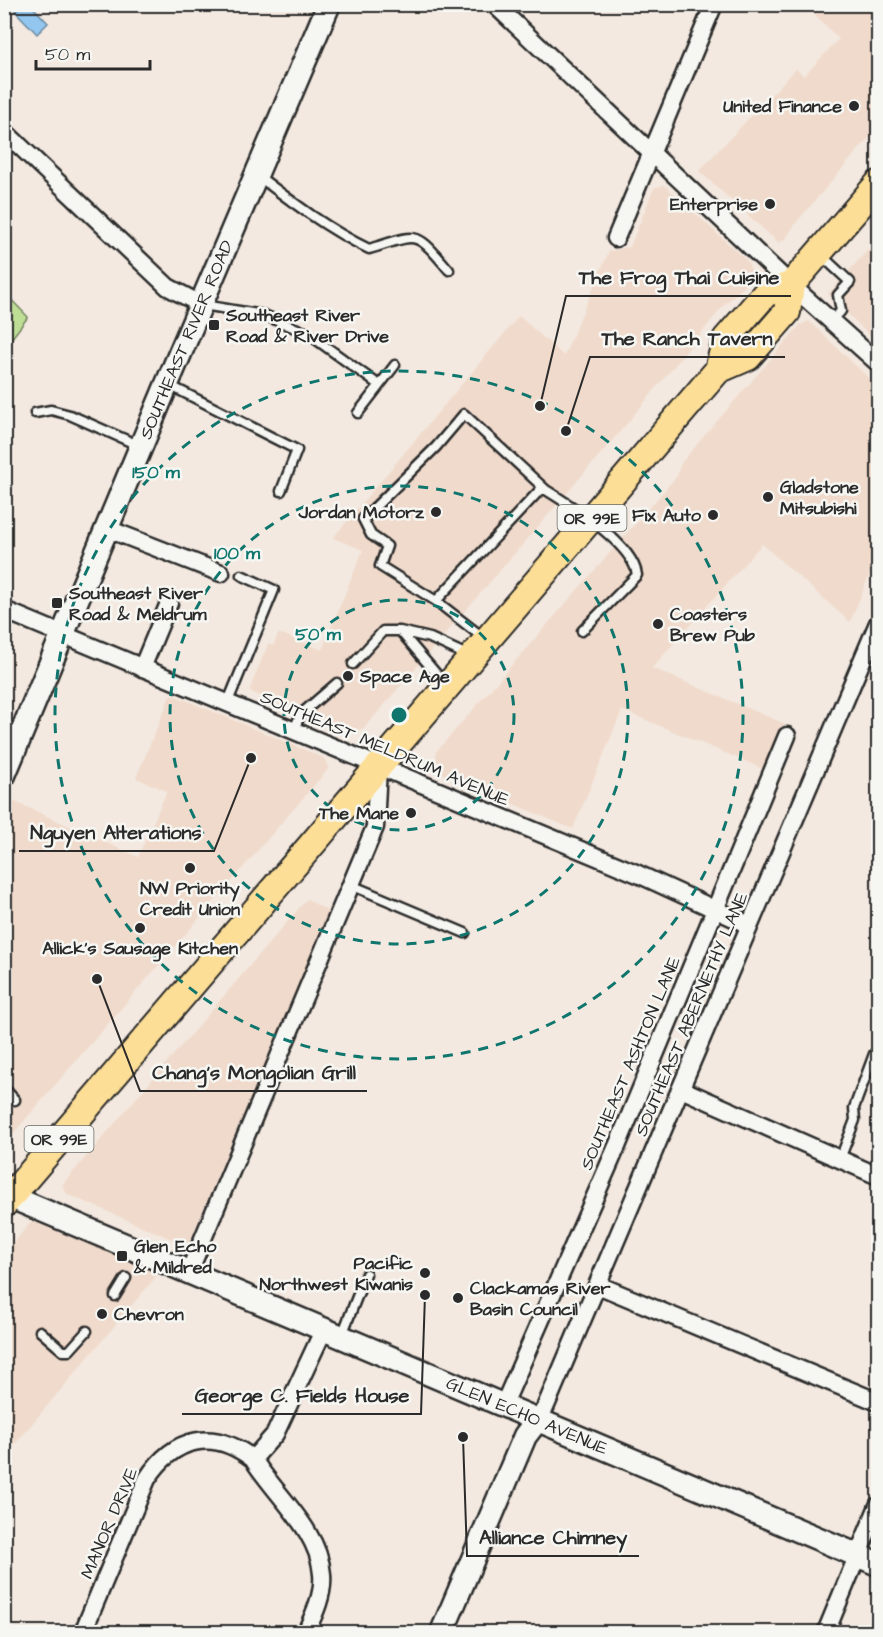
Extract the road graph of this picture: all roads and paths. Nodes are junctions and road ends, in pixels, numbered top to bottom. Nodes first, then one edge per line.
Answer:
1 (329, 4) edge
2 (494, 4) edge
3 (714, 4) edge
4 (4, 131) edge
5 (652, 153) junction
6 (257, 175) junction
7 (879, 184) edge
8 (616, 238) dead end
9 (819, 253) junction
10 (449, 270) dead end
11 (791, 285) junction
12 (202, 305) junction
13 (832, 321) junction
14 (879, 363) edge
15 (395, 365) dead end
16 (167, 384) junction
17 (379, 385) junction
18 (35, 413) dead end
19 (358, 413) dead end
20 (143, 447) junction
21 (280, 490) dead end
22 (546, 490) junction
23 (592, 518) junction
24 (108, 528) junction
25 (221, 573) dead end
26 (241, 575) dead end
27 (436, 601) junction
28 (169, 603) dead end
29 (4, 610) edge
30 (879, 623) edge
31 (582, 631) dead end
32 (400, 632) junction
33 (63, 635) junction
34 (479, 649) junction
35 (353, 664) dead end
36 (142, 668) junction
37 (337, 683) dead end
38 (447, 687) junction
39 (228, 704) junction
40 (293, 731) junction
41 (787, 736) dead end
42 (378, 767) junction
43 (4, 775) edge
44 (350, 885) junction
45 (715, 909) junction
46 (749, 926) junction
47 (465, 933) dead end
48 (879, 1051) edge
49 (4, 1088) edge
50 (681, 1089) junction
51 (15, 1100) dead end
52 (840, 1159) junction
53 (879, 1176) edge
54 (7, 1198) edge
55 (189, 1272) junction
56 (366, 1274) dead end
57 (126, 1278) dead end
58 (598, 1285) junction
59 (115, 1296) dead end
60 (40, 1330) dead end
61 (87, 1331) dead end
62 (332, 1332) junction
63 (879, 1402) edge
64 (504, 1404) junction
65 (538, 1419) junction
66 (253, 1459) junction
67 (879, 1506) edge
68 (868, 1559) edge
69 (83, 1632) edge
70 (306, 1632) edge
71 (442, 1632) edge
72 (826, 1632) edge

1 - 6 street, SOUTHEAST RIVER ROAD
2 - 5 street
3 - 5 street
4 - 12 street
5 - 8 street
5 - 11 street
6 - 10 lane
6 - 12 street, SOUTHEAST RIVER ROAD
7 - 9 main road, OR 99E
9 - 11 main road, OR 99E
9 - 13 lane
11 - 13 street
11 - 23 main road, OR 99E
12 - 16 street, SOUTHEAST RIVER ROAD
12 - 17 lane
13 - 14 street
15 - 17 lane
16 - 20 street, SOUTHEAST RIVER ROAD
16 - 21 lane
17 - 19 lane
18 - 20 lane
20 - 24 street, SOUTHEAST RIVER ROAD
22 - 23 lane
22 - 27 lane
22 - 27 lane
23 - 31 lane
23 - 34 main road, OR 99E
24 - 25 street
24 - 33 street, SOUTHEAST RIVER ROAD
26 - 39 lane
27 - 34 lane
28 - 36 street
29 - 33 street, SOUTHEAST MELDRUM AVENUE
30 - 46 street, SOUTHEAST ABERNETHY LANE
32 - 34 lane
32 - 35 lane
32 - 38 lane
33 - 36 street, SOUTHEAST MELDRUM AVENUE
33 - 43 street, SOUTHEAST RIVER ROAD
34 - 38 main road, OR 99E
36 - 39 street, SOUTHEAST MELDRUM AVENUE
37 - 40 lane
38 - 42 main road, OR 99E
39 - 40 street, SOUTHEAST MELDRUM AVENUE
40 - 42 street, SOUTHEAST MELDRUM AVENUE
41 - 45 street, SOUTHEAST ASHTON LANE
42 - 44 street
42 - 45 street, SOUTHEAST MELDRUM AVENUE
42 - 54 main road, OR 99E
44 - 47 lane
44 - 55 street
45 - 46 street, SOUTHEAST MELDRUM AVENUE
45 - 64 street, SOUTHEAST ASHTON LANE
46 - 50 street, SOUTHEAST ABERNETHY LANE
48 - 52 lane
49 - 51 lane
50 - 52 street
50 - 58 street, SOUTHEAST ABERNETHY LANE
52 - 53 street
54 - 55 street, GLEN ECHO AVENUE
55 - 62 street, GLEN ECHO AVENUE
56 - 62 lane
57 - 59 lane
58 - 63 street
58 - 65 street, SOUTHEAST ABERNETHY LANE
60 - 61 lane
62 - 64 street, GLEN ECHO AVENUE
62 - 66 street
64 - 65 street, GLEN ECHO AVENUE
65 - 68 street, GLEN ECHO AVENUE
65 - 71 street
66 - 69 street, MANOR DRIVE
66 - 70 street
67 - 68 street
68 - 72 street

